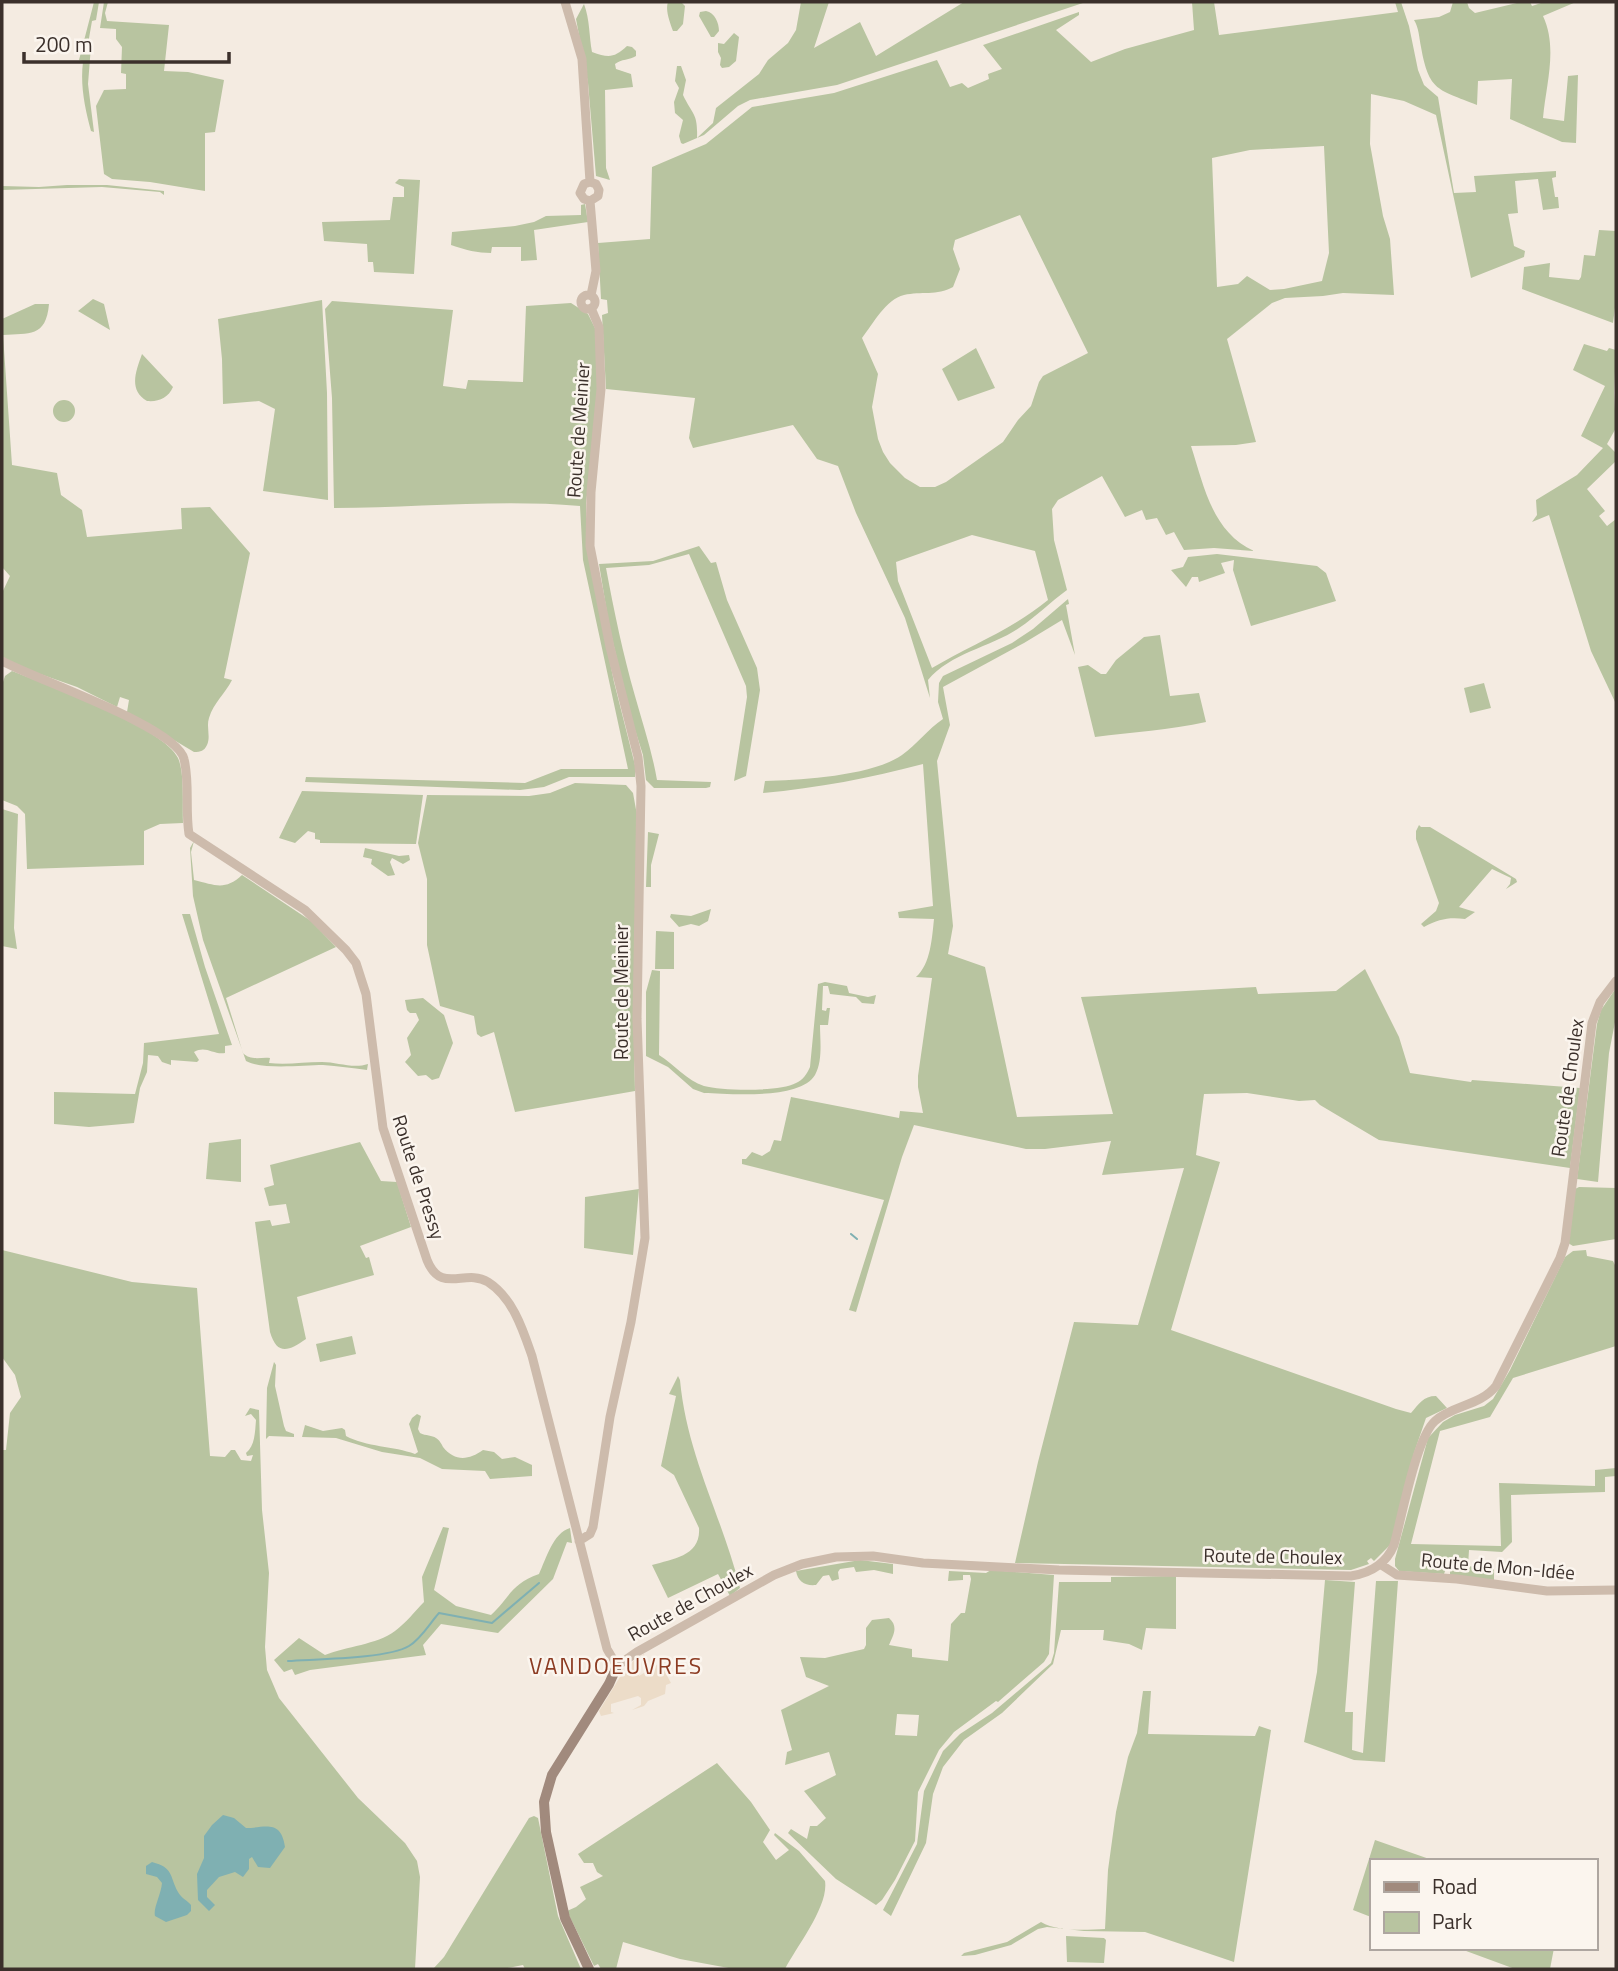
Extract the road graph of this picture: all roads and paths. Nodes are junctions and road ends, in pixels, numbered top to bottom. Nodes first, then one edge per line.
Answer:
1 (565, 2) edge
2 (5, 663) edge
3 (1616, 981) edge
4 (579, 1541) junction
5 (1380, 1564) junction
6 (1616, 1590) edge
7 (617, 1666) junction
8 (589, 1969) edge

1 - 4 street, Route de Meinier
2 - 4 street, Route de Pressy
3 - 5 street, Route de Choulex
4 - 7 street
5 - 6 street, Route de Mon-Idée
5 - 7 street, Route de Choulex
7 - 8 main road

